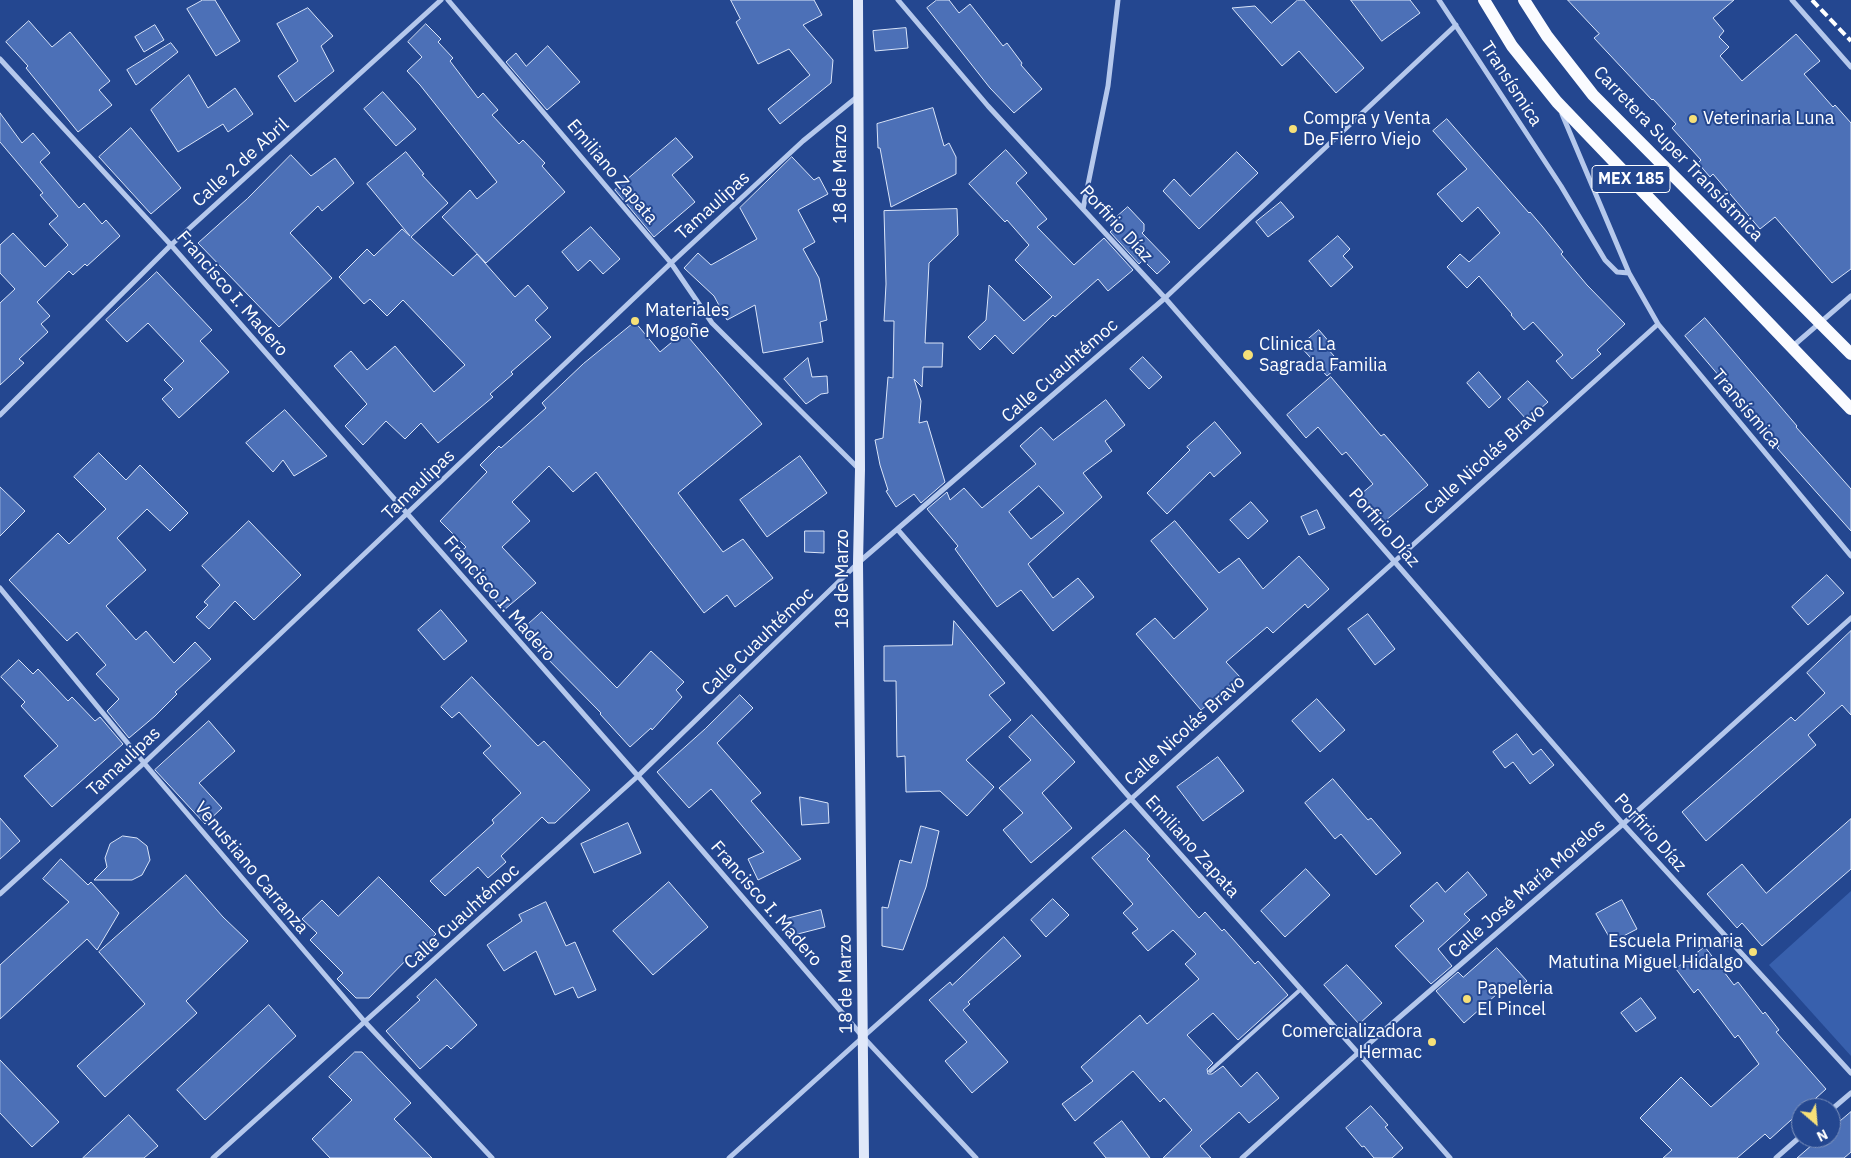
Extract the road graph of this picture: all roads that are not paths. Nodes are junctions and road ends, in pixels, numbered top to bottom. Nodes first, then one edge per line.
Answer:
1 (441, 0) edge
2 (448, 0) edge
3 (858, 0) edge
4 (898, 0) edge
5 (1118, 0) edge
6 (1440, 0) edge
7 (1484, 0) edge
8 (1524, 0) edge
9 (1792, 0) edge
10 (1456, 25) junction
11 (0, 59) edge
12 (1851, 67) edge
13 (857, 96) junction
14 (1557, 102) junction
15 (1083, 209) junction
16 (171, 245) junction
17 (672, 263) junction
18 (1630, 273) junction
19 (1851, 296) edge
20 (1165, 298) junction
21 (1820, 321) junction
22 (1658, 324) junction
23 (1792, 347) junction
24 (1851, 354) edge
25 (1851, 409) edge
26 (0, 415) edge
27 (860, 469) junction
28 (407, 515) junction
29 (898, 530) junction
30 (1851, 556) edge
31 (1393, 561) junction
32 (858, 563) junction
33 (0, 588) edge
34 (1851, 618) edge
35 (144, 763) junction
36 (638, 776) junction
37 (1131, 799) junction
38 (1623, 824) junction
39 (0, 894) edge
40 (1302, 989) junction
41 (365, 1022) junction
42 (862, 1036) junction
43 (1358, 1052) junction
44 (1210, 1071) dead end
45 (1851, 1073) edge
46 (1851, 1093) edge
47 (1841, 1102) edge
48 (1791, 1145) edge
49 (213, 1158) edge
50 (492, 1158) edge
51 (730, 1158) edge
52 (864, 1158) edge
53 (976, 1158) edge
54 (1242, 1158) edge
55 (1450, 1158) edge
56 (1776, 1158) edge

1 - 16 street, Calle 2 de Abril
2 - 17 street, Emiliano Zapata
3 - 13 main road, 18 de Marzo
4 - 15 street, Porfirio Díaz
5 - 15 street
6 - 10 street, Transísmica
7 - 14 main road, MEX 185
8 - 21 main road, Carretera Super Transístmica / MEX 185
9 - 12 street
10 - 18 street, Transísmica
10 - 20 street, Calle Cuauhtémoc
11 - 16 street, Francisco I. Madero
13 - 17 street, Tamaulipas
13 - 27 main road, 18 de Marzo
14 - 18 street, Transísmica
14 - 23 main road, MEX 185
15 - 20 street, Porfirio Díaz
16 - 26 street, Calle 2 de Abril
16 - 28 street, Francisco I. Madero
17 - 27 street, Emiliano Zapata
17 - 28 street, Tamaulipas
18 - 22 street, Transísmica
19 - 21 street
20 - 29 street, Calle Cuauhtémoc
20 - 31 street, Porfirio Díaz
21 - 23 street
21 - 24 main road, MEX 185
22 - 30 street, Transísmica
22 - 31 street, Calle Nicolás Bravo
23 - 25 main road, MEX 185
27 - 32 main road, 18 de Marzo
28 - 35 street, Tamaulipas
28 - 36 street, Francisco I. Madero
29 - 32 street, Calle Cuauhtémoc
29 - 37 street, Emiliano Zapata
31 - 37 street, Calle Nicolás Bravo
31 - 38 street, Porfirio Díaz
32 - 36 street, Calle Cuauhtémoc
32 - 42 main road, 18 de Marzo
33 - 35 street, Venustiano Carranza
34 - 38 street, Calle José María Morelos
35 - 39 street, Tamaulipas
35 - 41 street, Venustiano Carranza
36 - 41 street, Calle Cuauhtémoc
36 - 42 street, Francisco I. Madero
37 - 40 street, Emiliano Zapata
37 - 42 street, Calle Nicolás Bravo
38 - 43 street, Calle José María Morelos
38 - 45 street, Porfirio Díaz
40 - 43 street, Emiliano Zapata
40 - 44 lane
41 - 49 street, Calle Cuauhtémoc
41 - 50 street, Venustiano Carranza
42 - 51 street, Calle Nicolás Bravo
42 - 52 main road, 18 de Marzo
42 - 53 street, Francisco I. Madero
43 - 54 street, Calle José María Morelos
43 - 55 street, Emiliano Zapata
46 - 47 street
48 - 56 street

